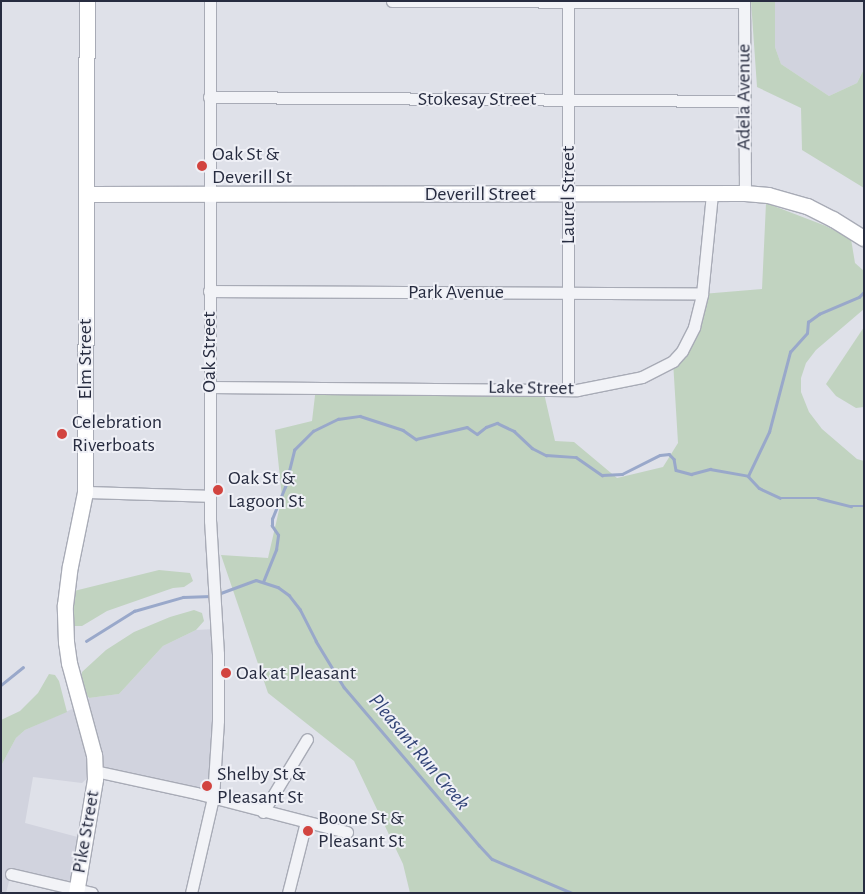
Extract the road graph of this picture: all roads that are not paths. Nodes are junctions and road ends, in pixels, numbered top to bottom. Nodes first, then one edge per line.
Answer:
1 (86, 1) edge
2 (210, 1) edge
3 (392, 1) edge
4 (454, 1) edge
5 (568, 2) edge
6 (744, 2) edge
7 (209, 97) junction
8 (568, 99) junction
9 (744, 101) junction
10 (210, 193) junction
11 (745, 193) junction
12 (87, 194) junction
13 (712, 194) junction
14 (568, 195) junction
15 (863, 238) edge
16 (209, 291) junction
17 (568, 294) junction
18 (702, 294) junction
19 (209, 387) junction
20 (568, 389) junction
21 (85, 492) junction
22 (209, 496) junction
23 (307, 738) dead end
24 (95, 771) junction
25 (213, 798) junction
26 (263, 812) junction
27 (306, 822) junction
28 (347, 832) dead end
29 (11, 874) dead end
30 (76, 891) edge
31 (92, 893) edge
32 (191, 893) edge
33 (288, 893) edge

1 - 12 main road, Elm Street
2 - 7 street, Oak Street
3 - 4 street
4 - 5 street
5 - 6 street
5 - 8 street, Laurel Street
6 - 9 street, Adela Avenue
7 - 8 street, Stokesay Street
7 - 10 street, Oak Street
8 - 9 street, Stokesay Street
8 - 14 street, Laurel Street
9 - 11 street, Adela Avenue
10 - 12 main road, Deverill Street
10 - 14 main road, Deverill Street
10 - 16 street, Oak Street
11 - 13 main road, Deverill Street
11 - 15 main road, Deverill Street
12 - 21 main road, Elm Street
13 - 14 main road, Deverill Street
13 - 18 street, Lake Street
14 - 17 street, Laurel Street
16 - 17 street, Park Avenue
16 - 19 street, Oak Street
17 - 18 street, Park Avenue
17 - 20 street, Laurel Street
18 - 20 street, Lake Street
19 - 20 street, Lake Street
19 - 22 street, Oak Street
21 - 22 street
21 - 24 main road, Elm Street
22 - 25 street, Oak Street
23 - 26 street
24 - 25 street
24 - 30 main road, Pike Street
25 - 26 street
25 - 32 street, Oak Street
26 - 27 street
27 - 28 street
27 - 33 street
29 - 30 street
30 - 31 street

